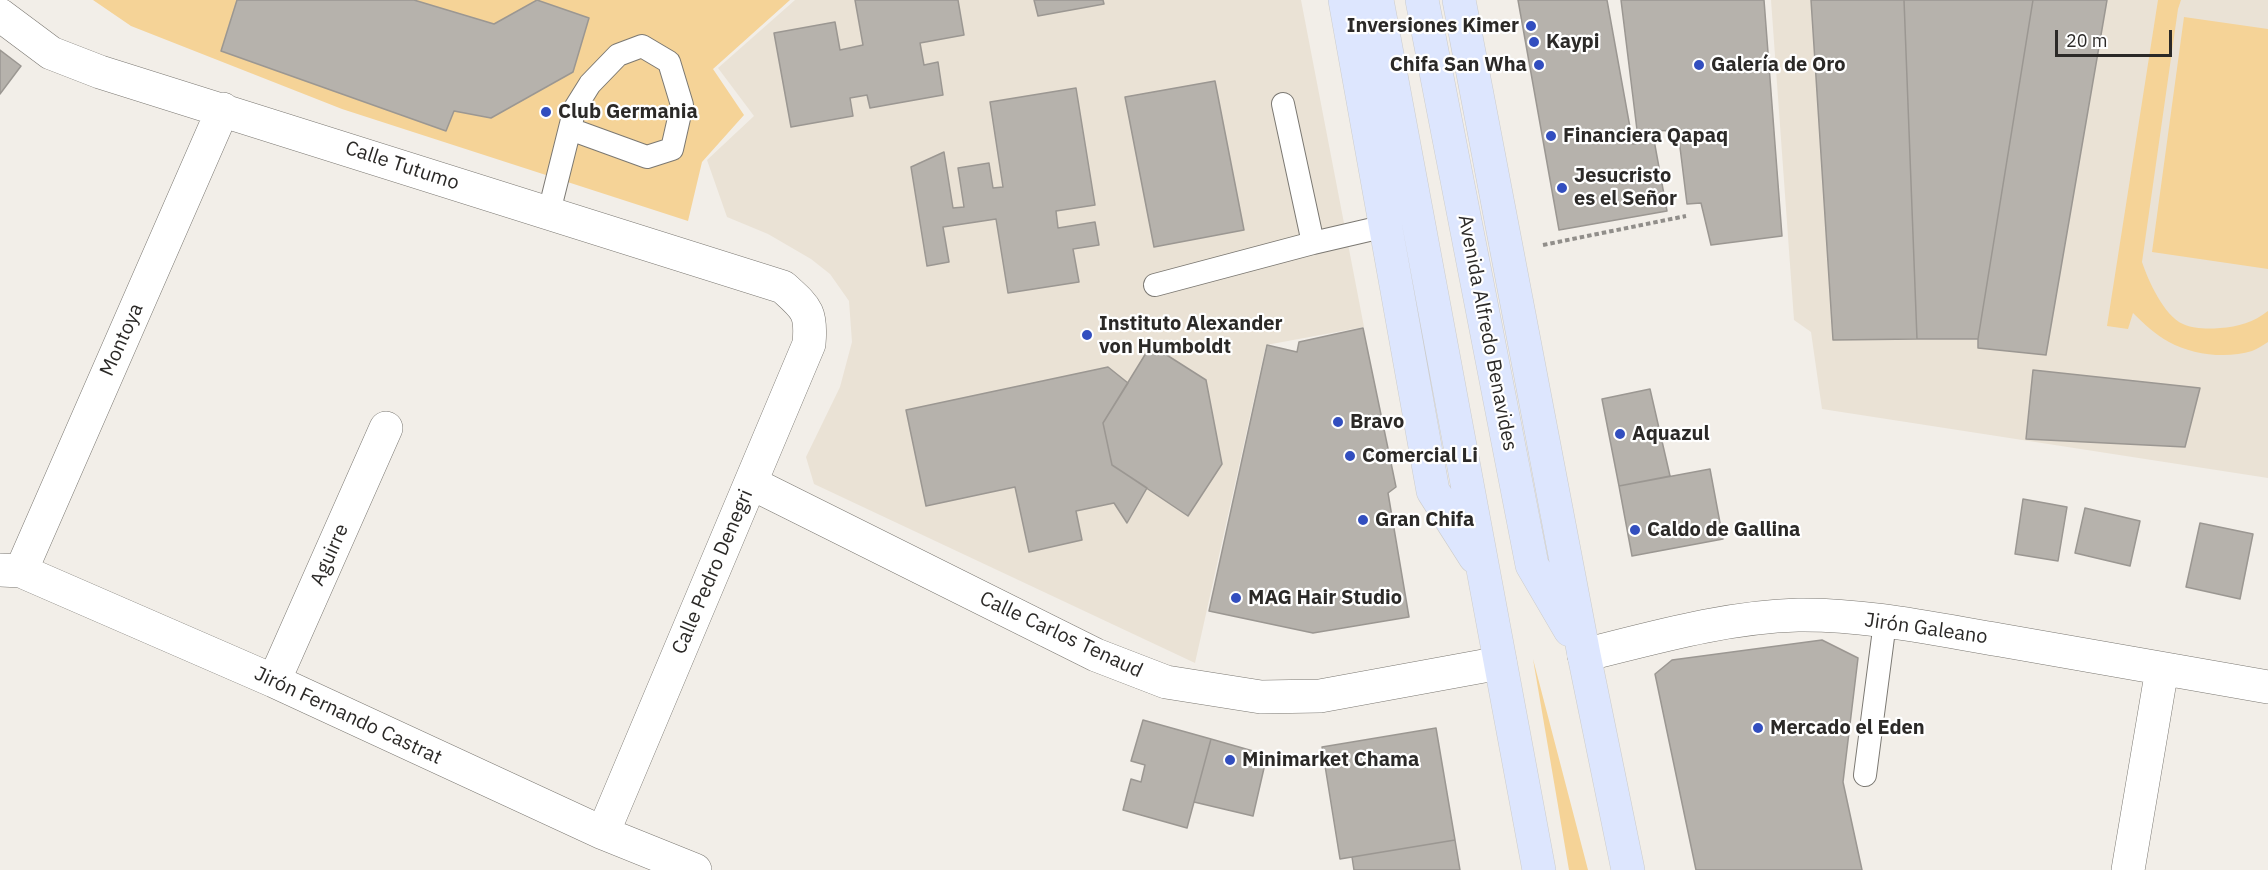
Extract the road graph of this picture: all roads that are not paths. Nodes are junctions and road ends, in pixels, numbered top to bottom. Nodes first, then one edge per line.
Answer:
1 (1345, 0) edge
2 (1377, 0) edge
3 (1422, 0) edge
4 (1459, 0) edge
5 (0, 15) edge
6 (1283, 104) dead end
7 (223, 109) junction
8 (570, 129) junction
9 (549, 212) junction
10 (1386, 226) junction
11 (1313, 243) junction
12 (1155, 285) dead end
13 (807, 309) joint
14 (386, 428) dead end
15 (751, 483) junction
16 (10, 571) edge
17 (1484, 571) junction
18 (1885, 622) junction
19 (1584, 655) junction
20 (1500, 663) junction
21 (2162, 669) junction
22 (274, 681) junction
23 (2268, 687) edge
24 (1865, 775) dead end
25 (603, 833) junction
26 (695, 870) edge
27 (1539, 870) edge
28 (1628, 870) edge
29 (2128, 870) edge

1 - 10 main road
2 - 17 main road
3 - 19 main road, Avenida Alfredo Benavides
4 - 19 main road, Avenida Alfredo Benavides
5 - 7 street, Calle Tutumo
6 - 11 lane
7 - 9 street, Calle Tutumo
7 - 16 street, Montoya
8 - 8 lane
8 - 9 lane
9 - 13 street, Calle Tutumo
10 - 11 lane
10 - 17 main road
11 - 12 lane
13 - 15 street, Calle Pedro Denegri
14 - 22 street, Aguirre
15 - 20 street, Calle Carlos Tenaud
15 - 25 street, Calle Pedro Denegri
16 - 22 street, Jirón Fernando Castrat
17 - 20 main road
18 - 19 street, Jirón Galeano
18 - 21 street, Jirón Galeano
18 - 24 lane
19 - 28 main road, Avenida Alfredo Benavides
20 - 27 main road
21 - 23 street, Jirón Galeano
21 - 29 street
22 - 25 street, Jirón Fernando Castrat
25 - 26 street, Jirón Fernando Castrat

